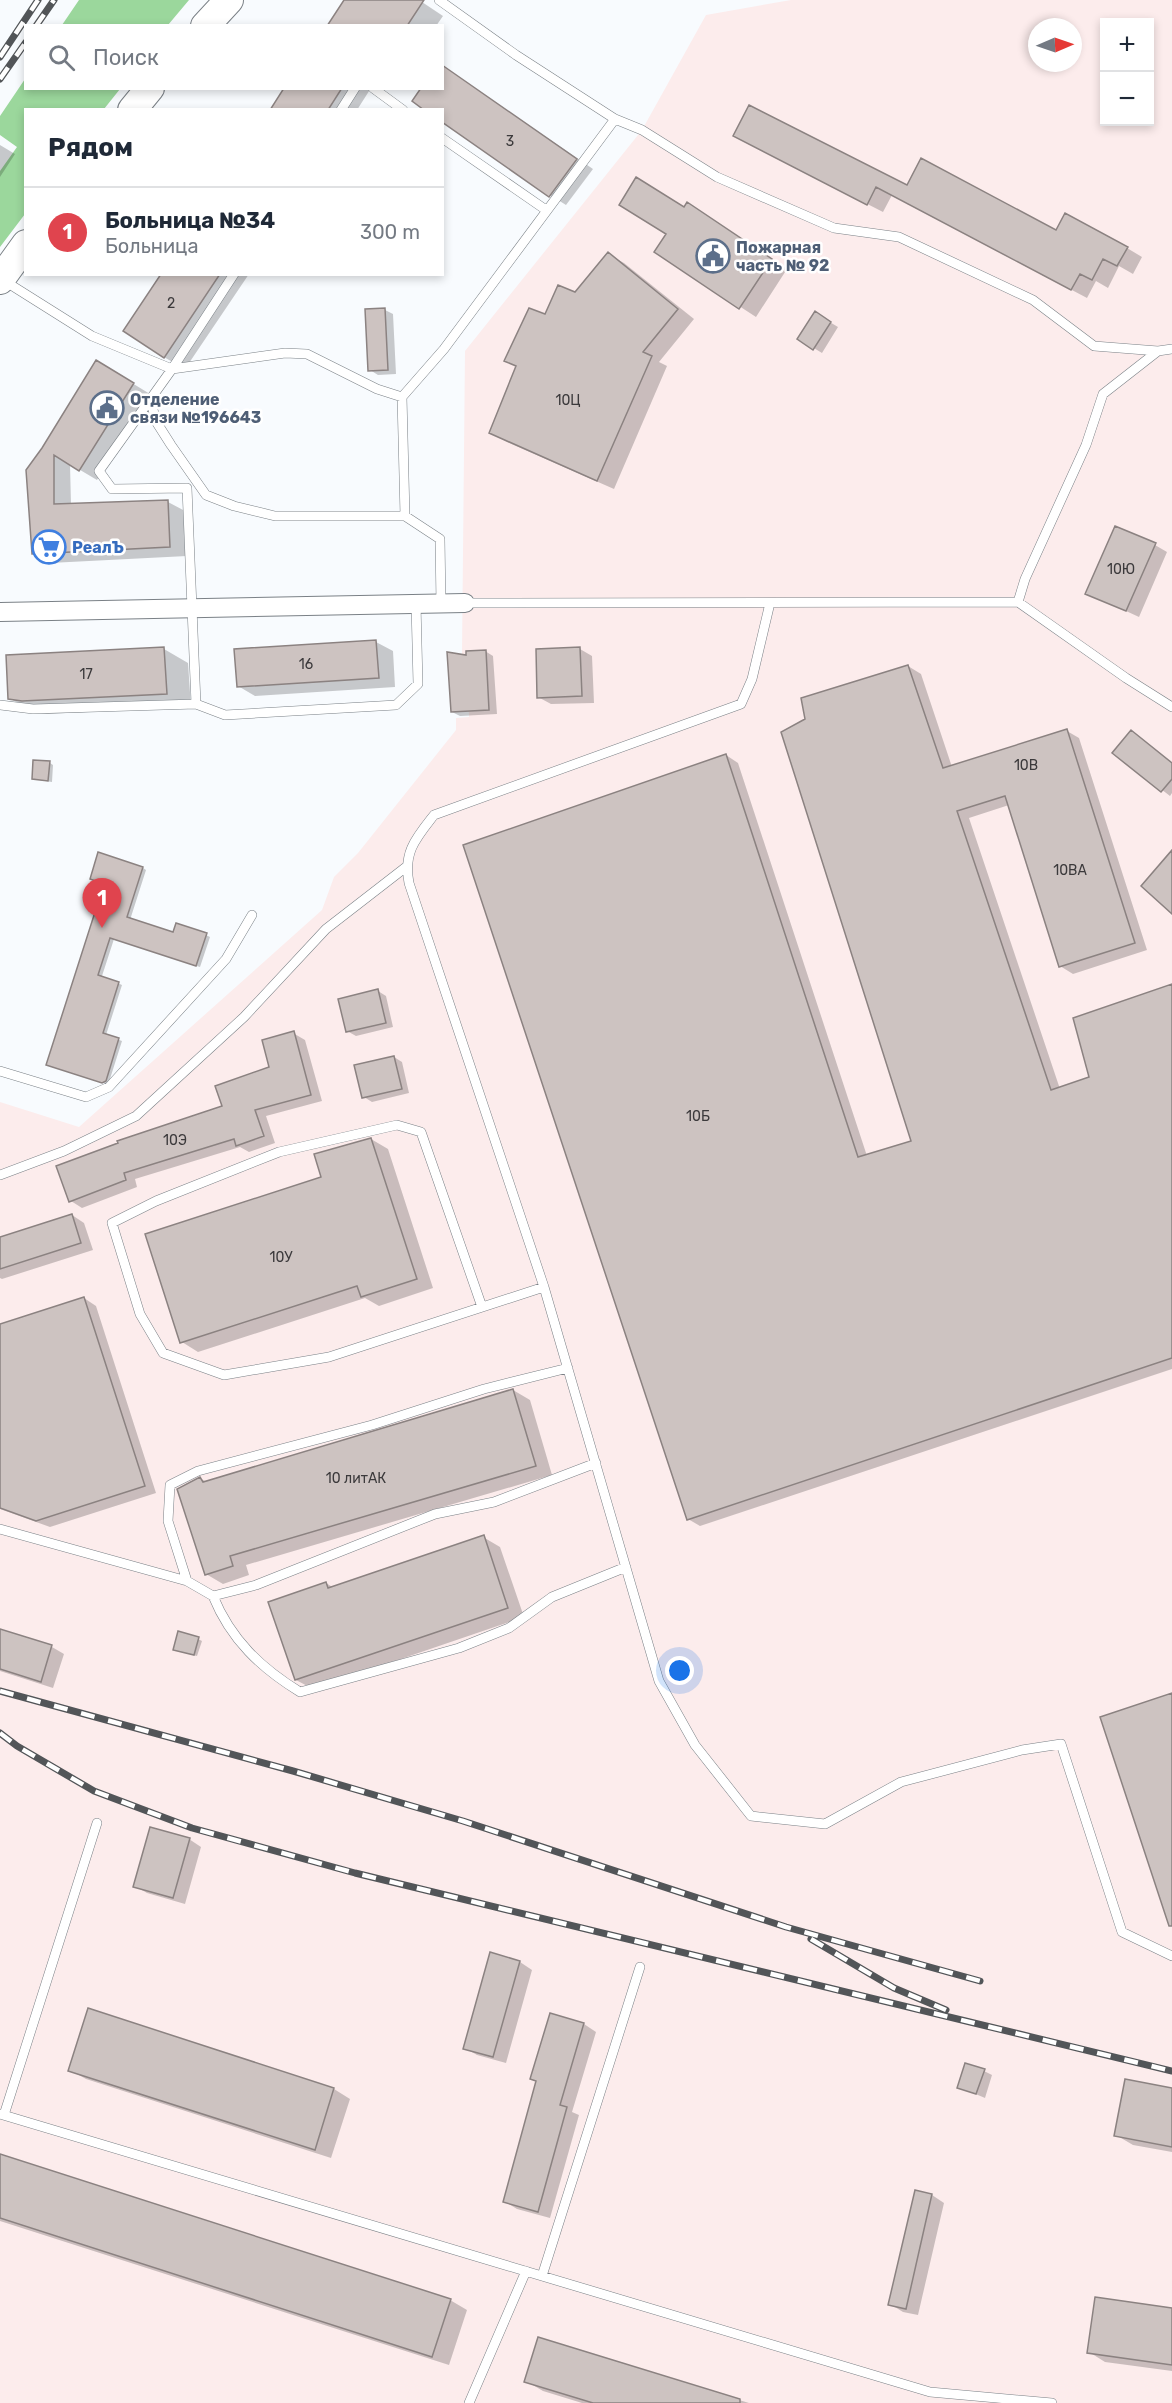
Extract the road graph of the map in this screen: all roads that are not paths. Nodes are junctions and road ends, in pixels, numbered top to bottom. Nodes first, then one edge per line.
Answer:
1 (229, 0) edge
2 (440, 0) edge
3 (207, 24) edge
4 (148, 90) edge
5 (354, 90) edge
6 (376, 90) edge
7 (134, 108) edge
8 (342, 108) edge
9 (400, 108) edge
10 (615, 119) junction
11 (444, 139) edge
12 (546, 210) junction
13 (24, 246) edge
14 (2, 274) edge
15 (233, 276) edge
16 (1172, 349) edge
17 (1158, 351) junction
18 (172, 369) junction
19 (402, 397) junction
20 (150, 400) junction
21 (187, 488) junction
22 (206, 495) junction
23 (405, 516) junction
24 (1018, 602) junction
25 (465, 603) joint
26 (771, 603) junction
27 (416, 604) junction
28 (441, 604) junction
29 (192, 609) junction
30 (0, 612) edge
31 (196, 704) junction
32 (0, 705) edge
33 (1172, 707) edge
34 (406, 867) junction
35 (252, 915) dead end
36 (0, 1071) edge
37 (0, 1174) edge
38 (544, 1287) junction
39 (482, 1307) junction
40 (568, 1368) junction
41 (596, 1463) junction
42 (0, 1529) edge
43 (626, 1567) junction
44 (187, 1581) junction
45 (213, 1596) junction
46 (97, 1823) dead end
47 (1172, 1956) edge
48 (640, 1967) dead end
49 (2, 2114) edge
50 (526, 2271) junction
51 (542, 2276) junction
52 (930, 2392) junction
53 (468, 2403) edge
54 (928, 2403) edge
55 (1052, 2403) edge

1 - 3 main road
2 - 10 lane
4 - 7 main road
5 - 8 lane
6 - 9 lane
10 - 12 lane
10 - 17 lane
11 - 12 lane
12 - 19 lane
13 - 14 main road
14 - 18 lane
15 - 18 lane
16 - 17 lane
17 - 24 lane
18 - 19 lane
18 - 20 lane
19 - 23 lane
20 - 21 lane
20 - 22 lane
21 - 22 lane
21 - 29 lane
22 - 23 lane
23 - 28 lane
24 - 26 lane
24 - 33 lane
25 - 26 lane
25 - 28 street
26 - 34 lane
27 - 28 street
27 - 29 street
27 - 31 lane
29 - 30 street
29 - 31 lane
31 - 32 lane
34 - 37 lane
34 - 38 lane
35 - 36 lane
38 - 39 lane
38 - 40 lane
39 - 39 lane
40 - 41 lane
40 - 44 lane
41 - 43 lane
41 - 45 lane
42 - 44 lane
43 - 45 lane
43 - 47 lane
44 - 45 lane
46 - 49 lane
48 - 51 lane
49 - 50 lane
50 - 51 lane
50 - 53 lane
51 - 52 lane
52 - 54 lane
52 - 55 lane

